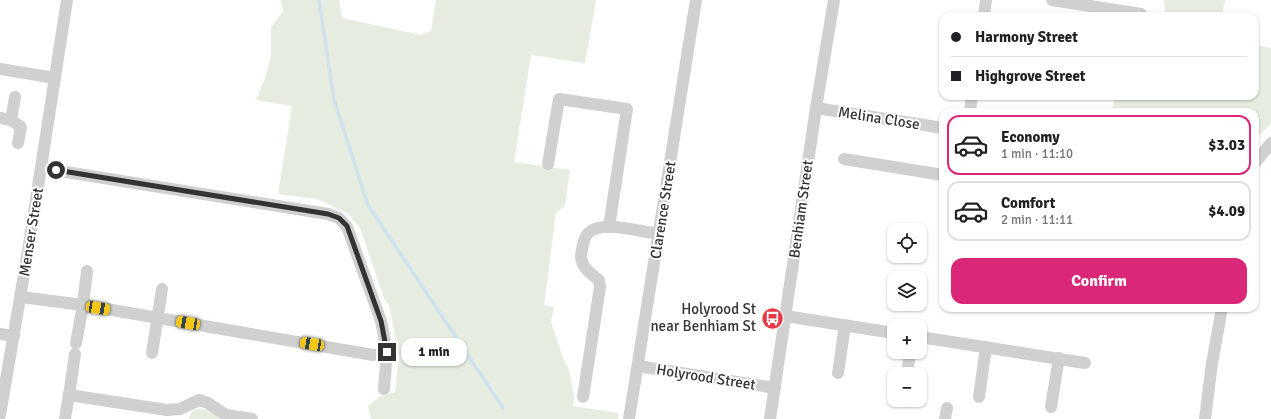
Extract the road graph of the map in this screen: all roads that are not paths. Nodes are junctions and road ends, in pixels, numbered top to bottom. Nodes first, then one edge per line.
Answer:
1 (67, 0) edge
2 (696, 0) edge
3 (834, 0) edge
4 (986, 0) edge
5 (1052, 0) edge
6 (984, 12) edge
7 (1111, 12) edge
8 (0, 69) edge
9 (55, 78) junction
10 (15, 97) dead end
11 (816, 108) junction
12 (6, 119) edge
13 (939, 127) edge
14 (18, 143) dead end
15 (1271, 143) edge
16 (1259, 157) edge
17 (844, 159) dead end
18 (548, 164) dead end
19 (41, 168) junction
20 (939, 174) edge
21 (609, 226) junction
22 (659, 234) junction
23 (87, 271) dead end
24 (162, 289) dead end
25 (20, 297) junction
26 (83, 305) junction
27 (1221, 312) edge
28 (785, 316) junction
29 (158, 318) junction
30 (845, 325) junction
31 (887, 332) edge
32 (0, 334) edge
33 (14, 336) junction
34 (927, 338) edge
35 (986, 347) junction
36 (387, 352) junction
37 (152, 353) dead end
38 (1059, 358) junction
39 (1085, 363) dead end
40 (638, 366) junction
41 (838, 373) dead end
42 (775, 388) junction
43 (384, 389) dead end
44 (69, 395) junction
45 (979, 397) dead end
46 (582, 398) dead end
47 (1051, 407) dead end
48 (0, 415) edge
49 (65, 419) edge
50 (252, 419) edge
51 (629, 419) edge
52 (770, 419) edge
53 (1205, 419) edge

1 - 9 street, Menser Street
2 - 22 street, Clarence Street
3 - 11 street, Benhiam Street
4 - 6 street
5 - 7 street
8 - 9 street
9 - 19 street, Menser Street
10 - 12 street
11 - 13 street, Melina Close
11 - 28 street, Benhiam Street
12 - 14 street
15 - 16 street
17 - 20 street
18 - 21 street
19 - 25 street, Menser Street
19 - 36 street
21 - 22 street
21 - 46 street
22 - 40 street, Clarence Street
23 - 26 street
24 - 29 street
25 - 26 street
25 - 33 street, Menser Street
26 - 29 street
26 - 44 street
27 - 53 street
28 - 30 street
28 - 42 street, Benhiam Street
29 - 36 street
29 - 37 street
30 - 31 street
30 - 41 street
32 - 33 street
33 - 48 street, Menser Street
34 - 35 street
35 - 38 street
35 - 45 street
36 - 43 street
38 - 39 street
38 - 47 street
40 - 42 street, Holyrood Street
40 - 51 street, Clarence Street
42 - 52 street, Benhiam Street
44 - 49 street
44 - 50 street

